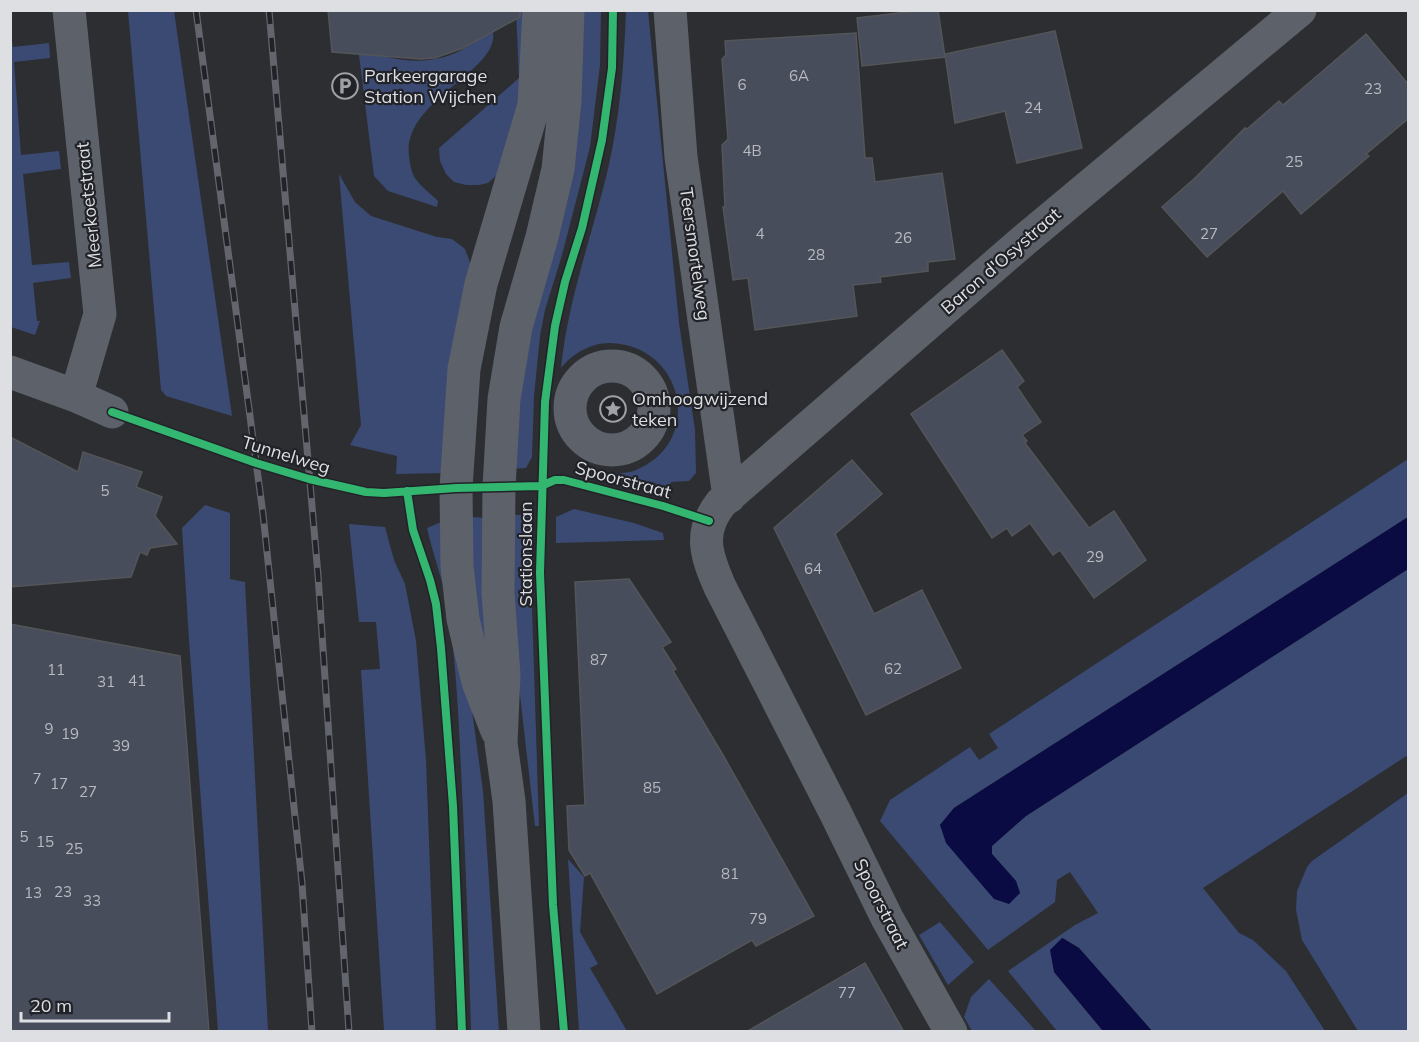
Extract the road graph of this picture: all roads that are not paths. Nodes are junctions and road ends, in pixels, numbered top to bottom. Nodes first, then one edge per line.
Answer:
1 (69, 10) edge
2 (540, 10) edge
3 (568, 10) edge
4 (670, 10) edge
5 (1300, 10) edge
6 (10, 372) edge
7 (76, 396) junction
8 (112, 412) dead end
9 (719, 509) junction
10 (501, 743) junction
11 (524, 1032) edge
12 (951, 1032) edge

1 - 7 street, Meerkoetstraat
2 - 10 street, Stationslaan
3 - 10 street, Stationslaan
4 - 9 street, Teersmortelweg
5 - 9 street, Baron d'Osystraat
6 - 7 street
7 - 8 street
9 - 12 street, Spoorstraat
10 - 11 street, Stationslaan

